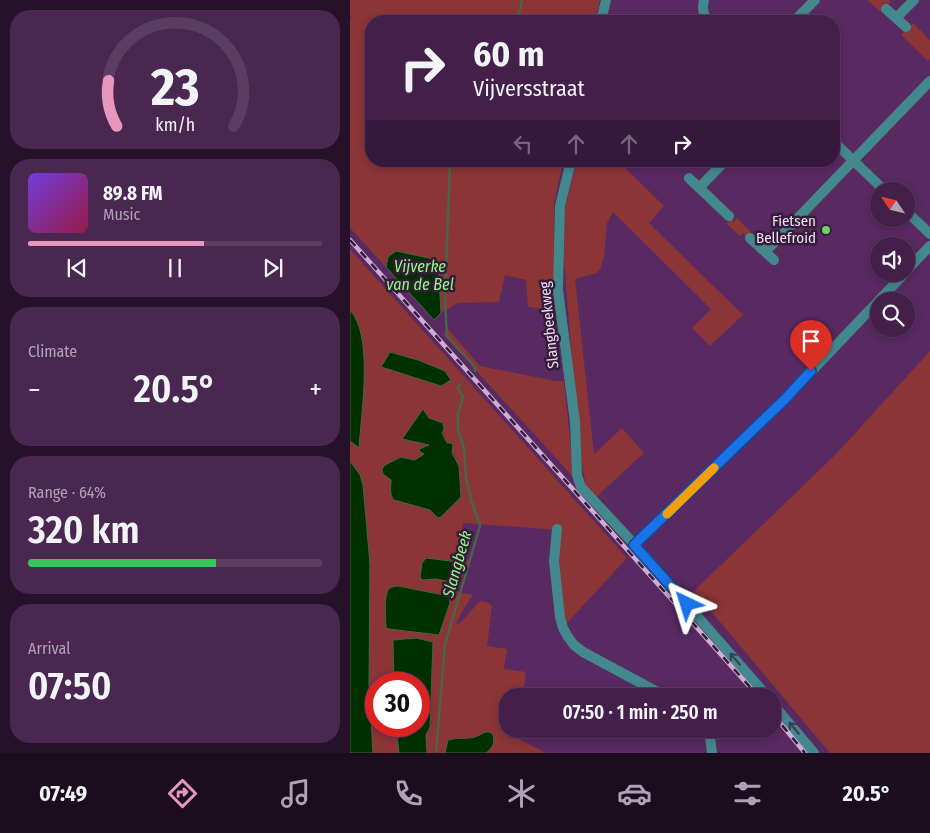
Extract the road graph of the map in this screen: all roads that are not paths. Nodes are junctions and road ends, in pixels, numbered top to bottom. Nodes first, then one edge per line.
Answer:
1 (606, 0) edge
2 (704, 0) edge
3 (815, 0) edge
4 (914, 0) edge
5 (886, 9) dead end
6 (602, 15) edge
7 (705, 15) edge
8 (800, 15) edge
9 (896, 18) junction
10 (906, 27) dead end
11 (930, 81) edge
12 (840, 148) edge
13 (854, 161) junction
14 (569, 167) edge
15 (719, 167) edge
16 (689, 178) dead end
17 (876, 182) edge
18 (699, 188) junction
19 (729, 216) dead end
20 (915, 220) edge
21 (930, 234) edge
22 (750, 238) dead end
23 (930, 246) edge
24 (765, 252) junction
25 (774, 260) dead end
26 (915, 262) edge
27 (896, 282) edge
28 (557, 529) dead end
29 (634, 545) junction
30 (650, 688) edge
31 (760, 688) edge
32 (781, 714) edge
33 (710, 738) edge
34 (712, 753) edge
35 (814, 753) edge

1 - 6 street
2 - 7 street
3 - 8 street
4 - 9 street
5 - 9 street
9 - 10 street
11 - 13 street
12 - 13 street
13 - 17 street
13 - 24 street
14 - 29 street, Slangbeekweg
15 - 18 street
16 - 18 street
18 - 19 street
20 - 21 street
22 - 24 street
23 - 26 street
24 - 25 street
27 - 29 street
28 - 30 street
31 -> 29 street
35 -> 32 street
33 - 34 street

